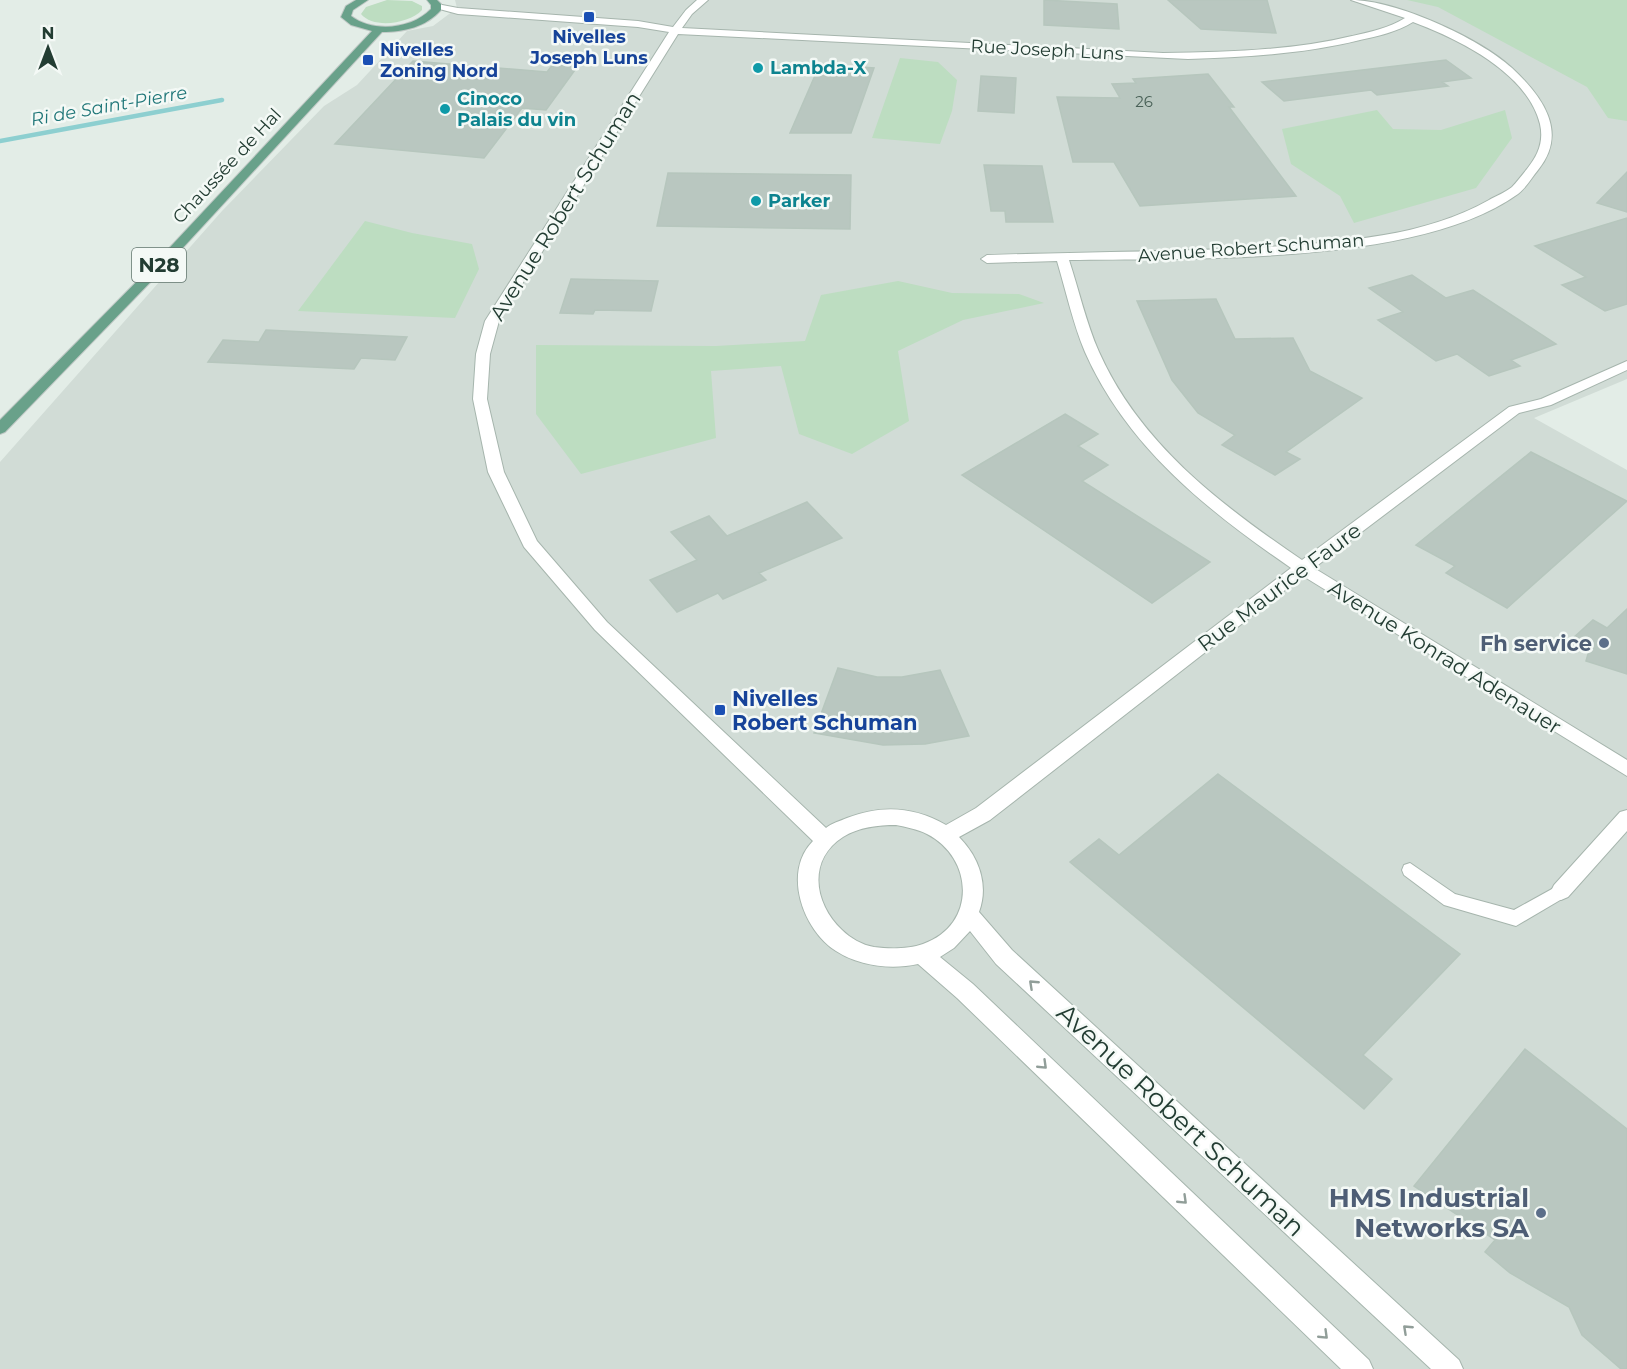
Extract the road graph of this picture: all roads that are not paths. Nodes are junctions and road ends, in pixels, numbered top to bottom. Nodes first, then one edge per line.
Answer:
1 (363, 0) edge
2 (703, 0) edge
3 (1356, 0) edge
4 (434, 3) edge
5 (1412, 18) junction
6 (426, 19) junction
7 (379, 29) junction
8 (678, 31) junction
9 (1062, 257) junction
10 (987, 259) dead end
11 (1627, 365) edge
12 (0, 429) edge
13 (1302, 568) junction
14 (1627, 770) edge
15 (1627, 818) edge
16 (945, 835) junction
17 (825, 840) junction
18 (1410, 870) dead end
19 (1561, 891) joint
20 (969, 915) junction
21 (922, 955) junction
22 (1360, 1369) edge
23 (1450, 1369) edge

1 - 7 main road
2 - 8 street, Avenue Robert Schuman
3 - 5 street, Avenue Robert Schuman
4 - 6 main road
4 - 8 street, Rue Joseph Luns
5 - 8 street, Rue Joseph Luns
5 - 9 street, Avenue Robert Schuman
6 - 7 main road
6 - 8 street, Rue Joseph Luns
7 - 12 main road, Chaussée de Hal / N28
8 - 17 street, Avenue Robert Schuman
9 - 10 street, Avenue Robert Schuman
9 - 13 street, Avenue Konrad Adenauer
11 - 13 street, Rue Maurice Faure
13 - 14 street, Avenue Konrad Adenauer
13 - 16 street, Rue Maurice Faure
15 - 19 street
16 - 17 street
16 - 20 street
17 - 21 street
18 - 19 lane
20 - 21 street
23 -> 20 street, Avenue Robert Schuman
21 -> 22 street

